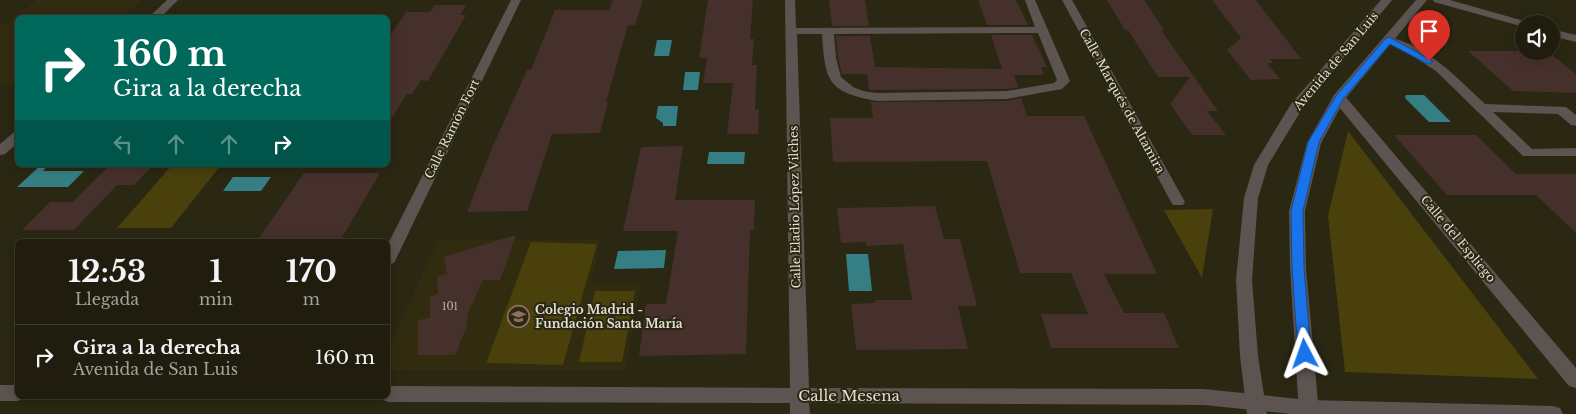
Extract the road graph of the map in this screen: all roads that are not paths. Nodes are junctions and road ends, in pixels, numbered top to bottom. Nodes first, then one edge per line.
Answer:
1 (173, 0) edge
2 (516, 0) edge
3 (790, 0) edge
4 (1030, 0) edge
5 (1067, 0) edge
6 (1387, 0) edge
7 (1422, 0) edge
8 (1438, 0) edge
9 (156, 15) edge
10 (1515, 21) edge
11 (1043, 30) junction
12 (791, 31) junction
13 (828, 31) junction
14 (1560, 35) edge
15 (1576, 39) edge
16 (1389, 40) junction
17 (1339, 98) junction
18 (1483, 108) junction
19 (1576, 122) edge
20 (15, 138) edge
21 (0, 151) edge
22 (1576, 152) edge
23 (1178, 202) dead end
24 (390, 255) edge
25 (1576, 381) edge
26 (0, 393) edge
27 (15, 393) edge
28 (390, 394) edge
29 (799, 405) edge
30 (1256, 408) edge
31 (1309, 411) edge
32 (1553, 414) edge

1 - 9 street
2 - 24 street, Calle Ramón Fort
3 - 12 street, Calle Eladio López Vilches
4 - 11 street
5 - 23 street, Calle Marqués de Altamira
6 - 30 street, Avenida de San Luis
7 - 16 street
8 - 10 street
11 - 13 street
11 - 13 street
12 - 13 street
12 - 29 street, Calle Eladio López Vilches
14 - 15 street
16 - 17 street
16 - 18 street
17 - 25 street, Calle del Espliego
17 - 31 street
18 - 19 street
18 - 22 street
20 - 21 street
26 - 27 street
28 - 29 street, Calle Mesena
29 - 30 street, Calle Mesena
30 - 31 street, Calle Mesena
31 - 32 street, Calle Mesena

